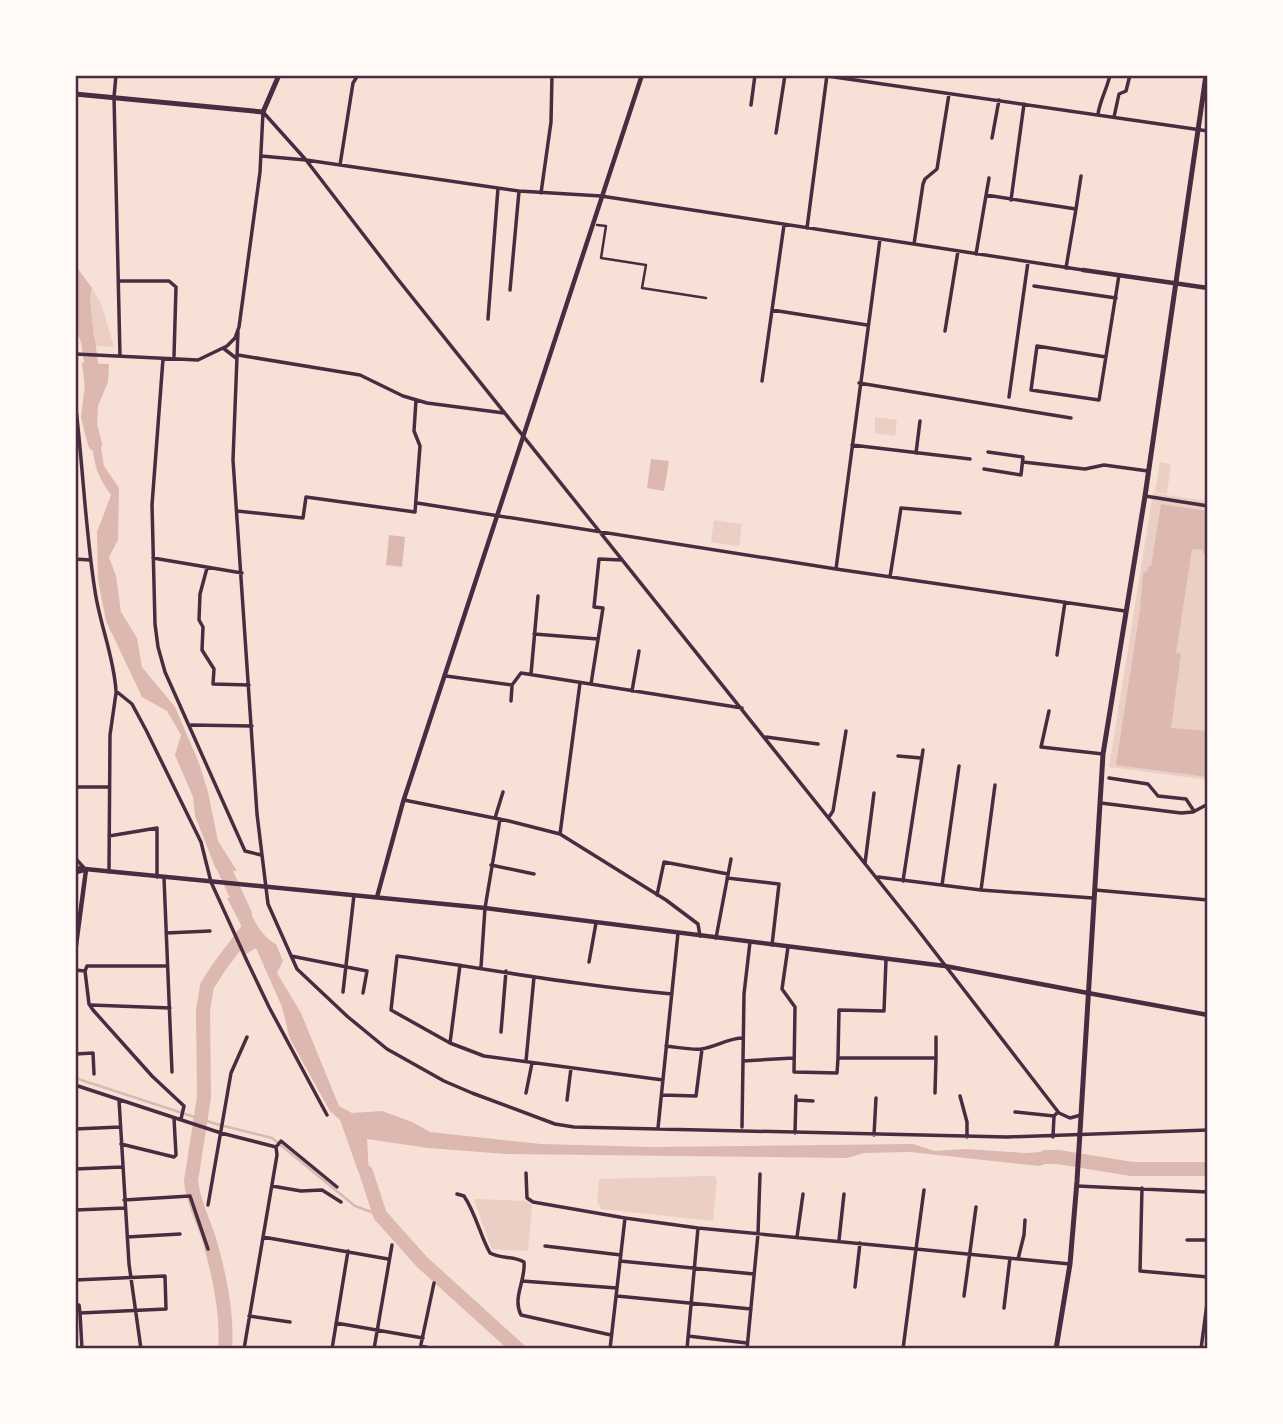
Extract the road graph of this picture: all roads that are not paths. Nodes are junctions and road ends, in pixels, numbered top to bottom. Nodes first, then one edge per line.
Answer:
1 (116, 75) edge
2 (279, 75) edge
3 (358, 75) edge
4 (552, 75) edge
5 (642, 75) edge
6 (755, 75) edge
7 (785, 75) edge
8 (820, 75) edge
9 (1110, 75) edge
10 (1130, 75) edge
11 (1206, 75) edge
12 (827, 76) edge
13 (75, 94) edge
14 (949, 94) junction
15 (114, 97) junction
16 (999, 100) junction
17 (1024, 104) junction
18 (751, 105) dead end
19 (263, 112) junction
20 (1098, 114) junction
21 (1114, 117) junction
22 (1199, 129) junction
23 (1208, 131) edge
24 (776, 133) dead end
25 (992, 138) dead end
26 (261, 156) junction
27 (306, 160) junction
28 (340, 165) junction
29 (1081, 176) dead end
30 (989, 178) dead end
31 (499, 188) junction
32 (519, 191) junction
33 (541, 194) junction
34 (986, 195) junction
35 (601, 196) junction
36 (1012, 200) junction
37 (1076, 209) junction
38 (597, 225) dead end
39 (784, 225) junction
40 (807, 228) junction
41 (880, 239) junction
42 (914, 244) junction
43 (958, 251) junction
44 (976, 254) junction
45 (1028, 262) junction
46 (1066, 268) junction
47 (1083, 270) joint
48 (1119, 275) junction
49 (120, 281) junction
50 (1175, 283) junction
51 (1034, 286) dead end
52 (1208, 288) edge
53 (510, 290) dead end
54 (706, 298) dead end
55 (1116, 298) junction
56 (772, 310) junction
57 (488, 319) dead end
58 (868, 325) junction
59 (238, 331) junction
60 (945, 331) dead end
61 (223, 348) junction
62 (75, 354) edge
63 (119, 356) junction
64 (174, 356) dead end
65 (237, 357) junction
66 (1106, 357) junction
67 (163, 359) junction
68 (762, 381) dead end
69 (859, 383) junction
70 (1009, 397) dead end
71 (416, 400) junction
72 (75, 401) edge
73 (505, 414) junction
74 (1071, 418) dead end
75 (919, 421) dead end
76 (523, 437) junction
77 (75, 444) edge
78 (81, 444) junction
79 (852, 445) junction
80 (988, 452) dead end
81 (916, 453) junction
82 (970, 459) dead end
83 (1023, 462) junction
84 (984, 469) dead end
85 (1147, 471) junction
86 (1145, 496) junction
87 (417, 503) junction
88 (1208, 506) edge
89 (237, 511) junction
90 (960, 513) dead end
91 (498, 516) junction
92 (599, 531) junction
93 (153, 558) junction
94 (75, 559) edge
95 (90, 560) junction
96 (622, 560) junction
97 (207, 568) junction
98 (836, 569) junction
99 (242, 573) junction
100 (890, 577) junction
101 (538, 596) dead end
102 (1065, 602) junction
103 (1125, 611) junction
104 (534, 634) junction
105 (598, 639) junction
106 (639, 651) dead end
107 (1056, 656) dead end
108 (531, 674) junction
109 (446, 676) junction
110 (581, 682) junction
111 (591, 684) junction
112 (249, 685) junction
113 (512, 685) junction
114 (116, 691) junction
115 (632, 691) junction
116 (511, 701) dead end
117 (743, 709) junction
118 (1049, 711) dead end
119 (190, 725) junction
120 (252, 726) junction
121 (846, 731) dead end
122 (765, 737) junction
123 (818, 744) dead end
124 (923, 750) dead end
125 (1103, 754) junction
126 (898, 756) dead end
127 (921, 758) junction
128 (959, 766) dead end
129 (1109, 778) dead end
130 (995, 785) dead end
131 (75, 787) edge
132 (109, 787) junction
133 (503, 792) dead end
134 (874, 793) dead end
135 (404, 800) junction
136 (1098, 803) junction
137 (1208, 804) edge
138 (1194, 811) junction
139 (829, 817) junction
140 (498, 819) junction
141 (560, 834) junction
142 (109, 836) junction
143 (261, 855) junction
144 (75, 858) edge
145 (731, 859) dead end
146 (865, 863) junction
147 (491, 865) junction
148 (86, 870) junction
149 (75, 871) edge
150 (109, 872) junction
151 (534, 874) dead end
152 (727, 876) junction
153 (157, 877) junction
154 (876, 877) junction
155 (164, 878) junction
156 (903, 881) junction
157 (211, 883) junction
158 (942, 885) junction
159 (265, 887) junction
160 (981, 890) junction
161 (1093, 890) junction
162 (354, 895) junction
163 (657, 895) junction
164 (377, 897) junction
165 (1093, 898) junction
166 (1208, 900) edge
167 (485, 908) junction
168 (596, 923) junction
169 (210, 931) dead end
170 (166, 933) junction
171 (678, 933) junction
172 (700, 936) junction
173 (716, 938) junction
174 (750, 942) junction
175 (772, 945) junction
176 (788, 947) junction
177 (75, 953) edge
178 (291, 957) junction
179 (887, 960) junction
180 (589, 962) dead end
181 (460, 965) junction
182 (168, 966) junction
183 (945, 966) junction
184 (346, 967) junction
185 (481, 967) junction
186 (75, 970) edge
187 (85, 971) junction
188 (506, 971) junction
189 (534, 976) junction
190 (343, 992) dead end
191 (363, 993) dead end
192 (1088, 993) junction
193 (672, 994) junction
194 (90, 1005) junction
195 (170, 1008) junction
196 (1208, 1015) edge
197 (501, 1032) dead end
198 (247, 1037) dead end
199 (936, 1037) dead end
200 (743, 1038) junction
201 (450, 1043) junction
202 (666, 1046) junction
203 (702, 1049) junction
204 (75, 1054) edge
205 (794, 1058) junction
206 (838, 1058) junction
207 (936, 1058) junction
208 (743, 1061) junction
209 (526, 1062) junction
210 (532, 1063) junction
211 (571, 1068) junction
212 (172, 1072) dead end
213 (94, 1074) dead end
214 (663, 1080) junction
215 (75, 1085) edge
216 (526, 1093) dead end
217 (935, 1093) dead end
218 (661, 1095) junction
219 (960, 1096) dead end
220 (876, 1098) dead end
221 (119, 1100) junction
222 (567, 1100) dead end
223 (813, 1101) dead end
224 (1015, 1112) dead end
225 (1058, 1112) junction
226 (327, 1115) dead end
227 (1081, 1115) junction
228 (1054, 1116) junction
229 (174, 1117) junction
230 (182, 1117) junction
231 (120, 1127) junction
232 (742, 1127) dead end
233 (658, 1128) junction
234 (75, 1129) edge
235 (1208, 1130) edge
236 (221, 1133) junction
237 (795, 1133) junction
238 (874, 1135) junction
239 (967, 1137) junction
240 (1053, 1137) junction
241 (1080, 1137) junction
242 (121, 1144) junction
243 (276, 1147) junction
244 (122, 1167) junction
245 (75, 1169) edge
246 (526, 1173) dead end
247 (760, 1174) dead end
248 (1077, 1184) junction
249 (272, 1186) junction
250 (337, 1187) dead end
251 (1142, 1188) junction
252 (924, 1190) dead end
253 (1208, 1192) edge
254 (457, 1194) dead end
255 (803, 1194) dead end
256 (844, 1194) dead end
257 (124, 1199) junction
258 (341, 1202) dead end
259 (208, 1205) dead end
260 (976, 1207) dead end
261 (125, 1208) junction
262 (75, 1210) edge
263 (625, 1218) junction
264 (1025, 1220) dead end
265 (698, 1228) junction
266 (180, 1234) dead end
267 (758, 1234) junction
268 (127, 1237) junction
269 (263, 1237) junction
270 (797, 1237) junction
271 (839, 1240) junction
272 (1187, 1240) dead end
273 (1208, 1240) edge
274 (860, 1243) junction
275 (392, 1245) dead end
276 (545, 1246) dead end
277 (208, 1249) dead end
278 (916, 1249) junction
279 (348, 1251) junction
280 (970, 1254) junction
281 (621, 1255) junction
282 (1010, 1258) junction
283 (388, 1259) junction
284 (1018, 1259) junction
285 (620, 1261) junction
286 (1070, 1264) junction
287 (694, 1268) junction
288 (754, 1274) junction
289 (1208, 1277) edge
290 (132, 1278) junction
291 (75, 1280) edge
292 (522, 1281) junction
293 (434, 1283) dead end
294 (855, 1287) dead end
295 (617, 1288) junction
296 (616, 1296) junction
297 (964, 1296) dead end
298 (1208, 1296) edge
299 (691, 1302) junction
300 (1207, 1304) edge
301 (75, 1306) edge
302 (1004, 1308) dead end
303 (751, 1309) junction
304 (137, 1311) junction
305 (80, 1313) junction
306 (249, 1316) junction
307 (290, 1322) dead end
308 (336, 1323) junction
309 (377, 1331) junction
310 (611, 1335) junction
311 (688, 1336) junction
312 (423, 1338) junction
313 (747, 1343) junction
314 (421, 1348) edge
315 (82, 1349) edge
316 (141, 1349) edge
317 (244, 1349) edge
318 (332, 1349) edge
319 (374, 1349) edge
320 (434, 1349) edge
321 (610, 1349) edge
322 (687, 1349) edge
323 (747, 1349) edge
324 (903, 1349) edge
325 (1056, 1349) edge
326 (1201, 1349) edge

1 - 15 street
2 - 19 main road
3 - 28 street
4 - 33 street
5 - 35 street
6 - 18 street
7 - 24 street
8 - 12 street
9 - 20 street
10 - 21 street
11 - 22 main road
12 - 14 street
12 - 40 street
13 - 15 main road
14 - 16 street
14 - 42 street
15 - 19 main road
15 - 49 street
16 - 17 street
16 - 25 street
17 - 20 street
17 - 36 street
19 - 26 street
19 - 27 street
20 - 21 street
21 - 22 street
22 - 23 street
22 - 50 main road
26 - 27 street
26 - 59 street
27 - 28 street
27 - 73 street
28 - 31 street
29 - 37 street
30 - 34 street
31 - 32 street
31 - 57 street
32 - 33 street
32 - 53 street
33 - 35 street
34 - 36 street
34 - 44 street
35 - 39 street
35 - 76 street
36 - 37 street
37 - 46 street
38 - 54 street
39 - 40 street
39 - 56 street
40 - 41 street
41 - 42 street
41 - 58 street
42 - 43 street
43 - 44 street
43 - 60 street
44 - 45 street
45 - 46 street
45 - 70 street
46 - 47 street
47 - 48 street
48 - 50 street
48 - 55 street
49 - 63 street
49 - 64 street
50 - 52 street
50 - 85 main road
51 - 55 street
55 - 66 street
56 - 58 street
56 - 68 street
58 - 69 street
59 - 61 street
59 - 65 street
61 - 65 street
61 - 67 street
62 - 63 street
63 - 67 street
65 - 71 street
65 - 89 street
66 - 66 street
67 - 93 street
69 - 74 street
69 - 79 street
71 - 73 street
71 - 87 street
72 - 78 street
73 - 76 street
75 - 81 street
76 - 91 street
76 - 92 street
77 - 78 street
78 - 95 street
79 - 81 street
79 - 98 street
80 - 83 street
81 - 82 street
83 - 84 street
83 - 85 street
85 - 86 main road
86 - 88 street
86 - 103 main road
87 - 89 street
87 - 91 street
89 - 99 street
90 - 100 street
91 - 92 street
91 - 109 street
92 - 96 street
92 - 98 street
93 - 97 street
93 - 119 street
94 - 95 street
95 - 114 street
96 - 105 street
96 - 117 street
97 - 99 street
97 - 112 street
98 - 100 street
99 - 112 street
100 - 102 street
101 - 104 street
102 - 103 street
102 - 107 street
103 - 125 main road
104 - 105 street
104 - 108 street
105 - 111 street
106 - 115 street
108 - 110 street
108 - 113 street
109 - 113 street
109 - 135 street
110 - 111 street
110 - 141 street
111 - 115 street
112 - 120 street
113 - 116 street
114 - 132 street
114 - 157 street
115 - 117 street
117 - 122 street
118 - 125 street
119 - 120 street
119 - 143 street
120 - 143 street
121 - 139 street
122 - 123 street
122 - 139 street
124 - 127 street
125 - 136 main road
126 - 127 street
127 - 156 street
128 - 158 street
129 - 138 street
130 - 160 street
131 - 132 street
132 - 142 street
133 - 140 street
134 - 146 street
135 - 140 street
135 - 164 street
136 - 138 street
136 - 161 main road
137 - 138 street
139 - 146 street
140 - 141 street
140 - 147 street
141 - 163 street
142 - 150 street
142 - 153 street
143 - 159 street
144 - 148 street
145 - 152 street
146 - 154 street
147 - 151 street
147 - 167 street
148 - 149 street
148 - 150 street
148 - 177 street
150 - 153 street
152 - 163 street
152 - 173 street
152 - 175 street
153 - 155 street
154 - 156 street
154 - 183 street
155 - 157 street
155 - 170 street
156 - 158 street
157 - 159 street
157 - 226 street
158 - 160 street
159 - 162 street
159 - 178 street
160 - 165 street
161 - 165 main road
161 - 166 street
162 - 164 street
162 - 184 street
163 - 172 street
164 - 167 street
165 - 192 main road
167 - 168 street
167 - 185 street
168 - 171 street
168 - 180 street
169 - 170 street
170 - 182 street
171 - 172 street
171 - 193 street
172 - 173 street
173 - 174 street
174 - 175 street
174 - 200 street
175 - 176 street
176 - 179 street
176 - 205 street
178 - 184 street
178 - 233 street
179 - 183 street
179 - 206 street
181 - 185 street
181 - 201 street
181 - 201 street
182 - 187 street
182 - 195 street
183 - 192 street
183 - 225 street
184 - 190 street
184 - 191 street
185 - 188 street
186 - 187 street
187 - 194 street
188 - 189 street
188 - 197 street
189 - 193 street
189 - 209 street
192 - 196 street
192 - 227 main road
193 - 202 street
194 - 195 street
194 - 230 street
195 - 212 street
198 - 236 street
199 - 207 street
200 - 203 street
200 - 208 street
201 - 209 street
202 - 203 street
202 - 214 street
203 - 218 street
204 - 213 street
205 - 206 street
205 - 208 street
206 - 207 street
207 - 217 street
208 - 232 street
209 - 210 street
210 - 211 street
210 - 216 street
211 - 214 street
211 - 222 street
214 - 218 street
215 - 221 street
218 - 233 street
219 - 239 street
220 - 238 street
221 - 229 street
221 - 231 street
223 - 237 street
224 - 228 street
225 - 227 street
225 - 228 street
227 - 241 main road
228 - 240 street
229 - 230 street
229 - 242 street
230 - 236 street
231 - 234 street
231 - 242 street
233 - 237 street
235 - 241 street
236 - 243 street
236 - 259 street
237 - 238 street
238 - 239 street
239 - 240 street
240 - 241 street
241 - 248 main road
242 - 244 street
243 - 249 street
243 - 250 street
244 - 245 street
244 - 257 street
246 - 263 street
247 - 267 street
248 - 251 street
248 - 286 main road
249 - 258 street
249 - 269 street
251 - 253 street
251 - 289 street
252 - 278 street
254 - 292 street
255 - 270 street
256 - 271 street
257 - 261 street
257 - 277 street
260 - 280 street
261 - 262 street
261 - 268 street
263 - 265 street
263 - 281 street
264 - 284 street
265 - 267 street
265 - 287 street
266 - 268 street
267 - 270 street
267 - 288 street
268 - 290 street
269 - 279 street
269 - 306 street
270 - 271 street
271 - 274 street
272 - 273 street
274 - 278 street
274 - 294 street
275 - 283 street
276 - 281 street
278 - 280 street
278 - 324 street
279 - 283 street
279 - 308 street
280 - 282 street
280 - 297 street
281 - 285 street
282 - 284 street
282 - 302 street
283 - 309 street
284 - 286 street
285 - 287 street
285 - 295 street
286 - 325 main road
287 - 288 street
287 - 299 street
288 - 303 street
290 - 291 street
290 - 304 street
290 - 304 street
292 - 295 street
292 - 310 street
293 - 312 street
295 - 296 street
296 - 299 street
296 - 310 street
298 - 300 street
299 - 303 street
299 - 311 street
300 - 326 street
301 - 305 street
303 - 313 street
304 - 305 street
304 - 316 street
305 - 315 street
306 - 307 street
306 - 317 street
308 - 309 street
308 - 318 street
309 - 312 street
309 - 319 street
310 - 321 street
311 - 313 street
311 - 322 street
312 - 314 street
313 - 323 street
314 - 320 street

